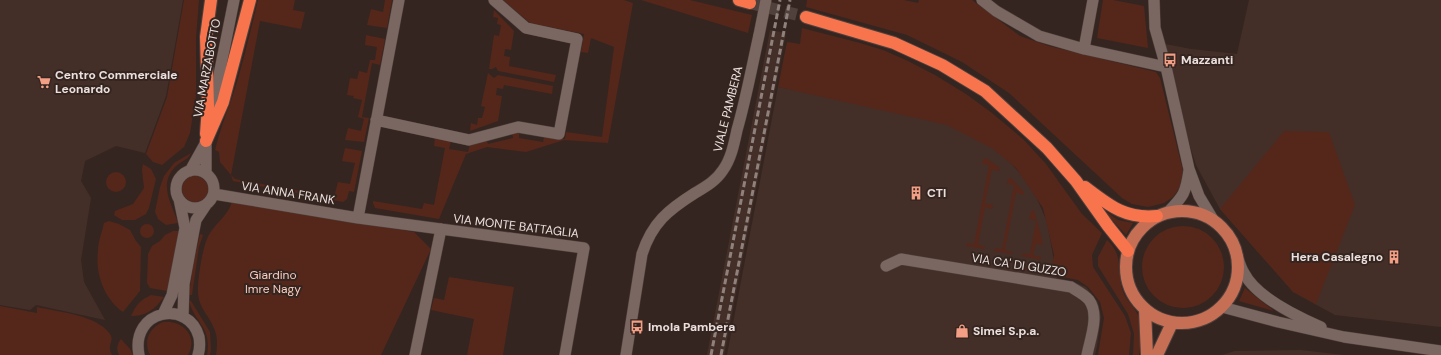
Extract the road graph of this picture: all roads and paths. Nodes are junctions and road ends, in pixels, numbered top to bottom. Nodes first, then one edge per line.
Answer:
1 (211, 0) edge
2 (234, 0) edge
3 (250, 0) edge
4 (399, 0) edge
5 (494, 0) edge
6 (766, 0) edge
7 (982, 0) edge
8 (1094, 0) edge
9 (1154, 0) edge
10 (806, 17) tunnel mouth
11 (1084, 49) junction
12 (1166, 67) junction
13 (376, 120) junction
14 (206, 141) junction
15 (1189, 169) junction
16 (190, 171) junction
17 (206, 173) junction
18 (1076, 181) junction
19 (214, 194) junction
20 (179, 199) junction
21 (206, 205) junction
22 (1163, 214) junction
23 (358, 218) junction
24 (1214, 220) junction
25 (441, 229) junction
26 (1234, 244) junction
27 (1128, 251) junction
28 (886, 266) dead end
29 (1222, 307) junction
30 (1145, 310) junction
31 (163, 314) junction
32 (183, 317) junction
33 (1172, 322) junction
34 (1344, 337) junction
35 (1441, 351) edge
36 (140, 355) edge
37 (198, 355) edge
38 (415, 355) edge
39 (565, 355) edge
40 (626, 355) edge
41 (1088, 355) edge
42 (1147, 355) edge
43 (1156, 355) edge

1 - 14 highway
2 - 14 street, VIA MARZABOTTO
3 - 14 highway
4 - 13 street
5 - 13 street
6 - 40 street, VIALE PAMBERA, bridge
7 - 11 street
8 - 11 street
9 - 12 street
10 - 18 highway
11 - 12 street
12 - 15 street
13 - 23 street
14 - 16 street, VIA MARZABOTTO
14 - 17 street, VIA MARZABOTTO
15 - 22 street
15 - 24 street
16 - 17 street
16 - 20 street, VIA MARZABOTTO
17 - 19 street, VIA MARZABOTTO
18 - 22 highway
18 - 27 highway
19 - 21 street
19 - 23 street, VIA ANNA FRANK
20 - 21 street
20 - 31 street, VIA MARZABOTTO
21 - 32 street
22 - 24 main road
22 - 27 main road
23 - 25 street, VIA ANNA FRANK
24 - 26 main road
25 - 38 street, VIA MONTE BATTAGLIA
25 - 39 street, VIA MONTE BATTAGLIA
26 - 29 main road
26 - 34 street
27 - 30 main road
28 - 41 street, VIA CA' DI GUZZO
29 - 33 main road
29 - 34 street
30 - 33 main road
30 - 42 main road
31 - 32 street
31 - 36 street
32 - 37 street
33 - 43 main road
34 - 35 street

